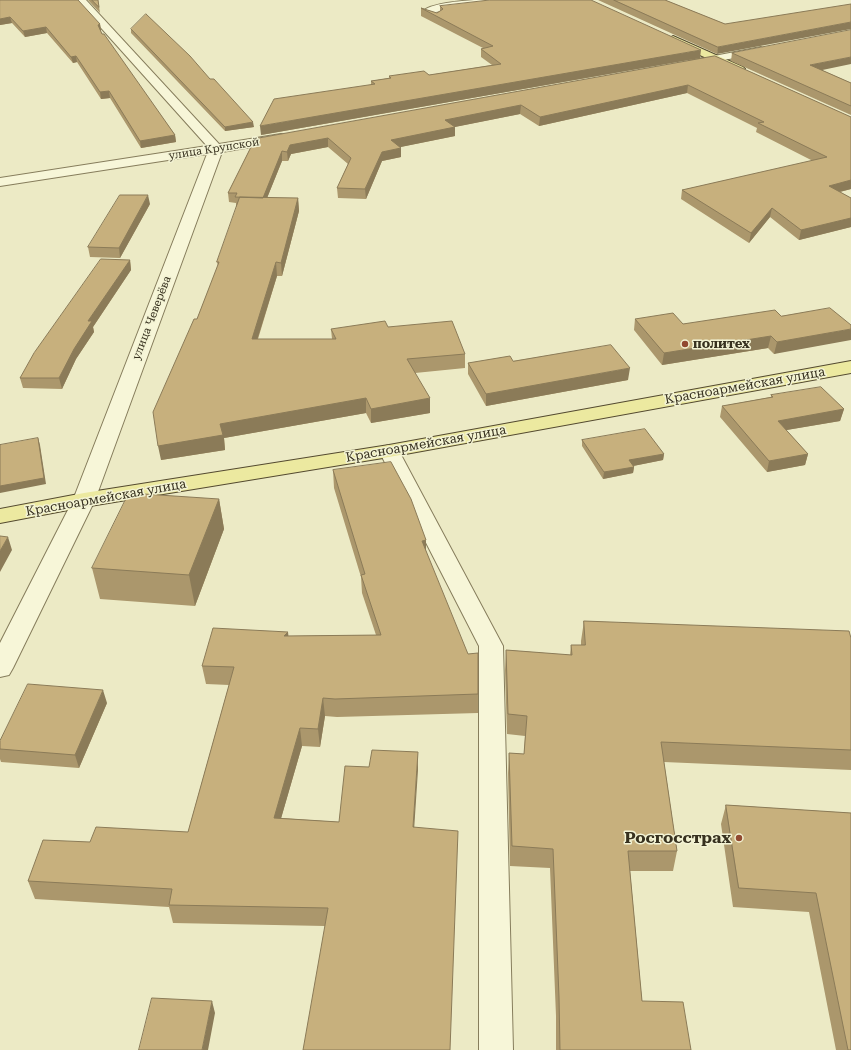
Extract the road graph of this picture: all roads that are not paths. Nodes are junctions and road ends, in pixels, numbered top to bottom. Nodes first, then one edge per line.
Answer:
1 (81, 0) edge
2 (514, 0) edge
3 (436, 16) edge
4 (659, 33) edge
5 (776, 48) edge
6 (717, 59) junction
7 (684, 65) edge
8 (753, 76) edge
9 (294, 135) edge
10 (216, 150) junction
11 (0, 182) edge
12 (851, 367) edge
13 (389, 451) junction
14 (84, 500) junction
15 (0, 516) edge
16 (0, 668) edge
17 (496, 1050) edge

1 - 10 street
2 - 3 street
4 - 6 main road
5 - 6 street
6 - 7 street
6 - 8 main road
9 - 10 street, улица Крупской
10 - 11 street, улица Крупской
10 - 14 street, улица Чеверёва
12 - 13 main road, Красноармейская улица
13 - 14 main road, Красноармейская улица
13 - 17 street
14 - 15 main road, Красноармейская улица
14 - 16 street, улица Чеверёва

